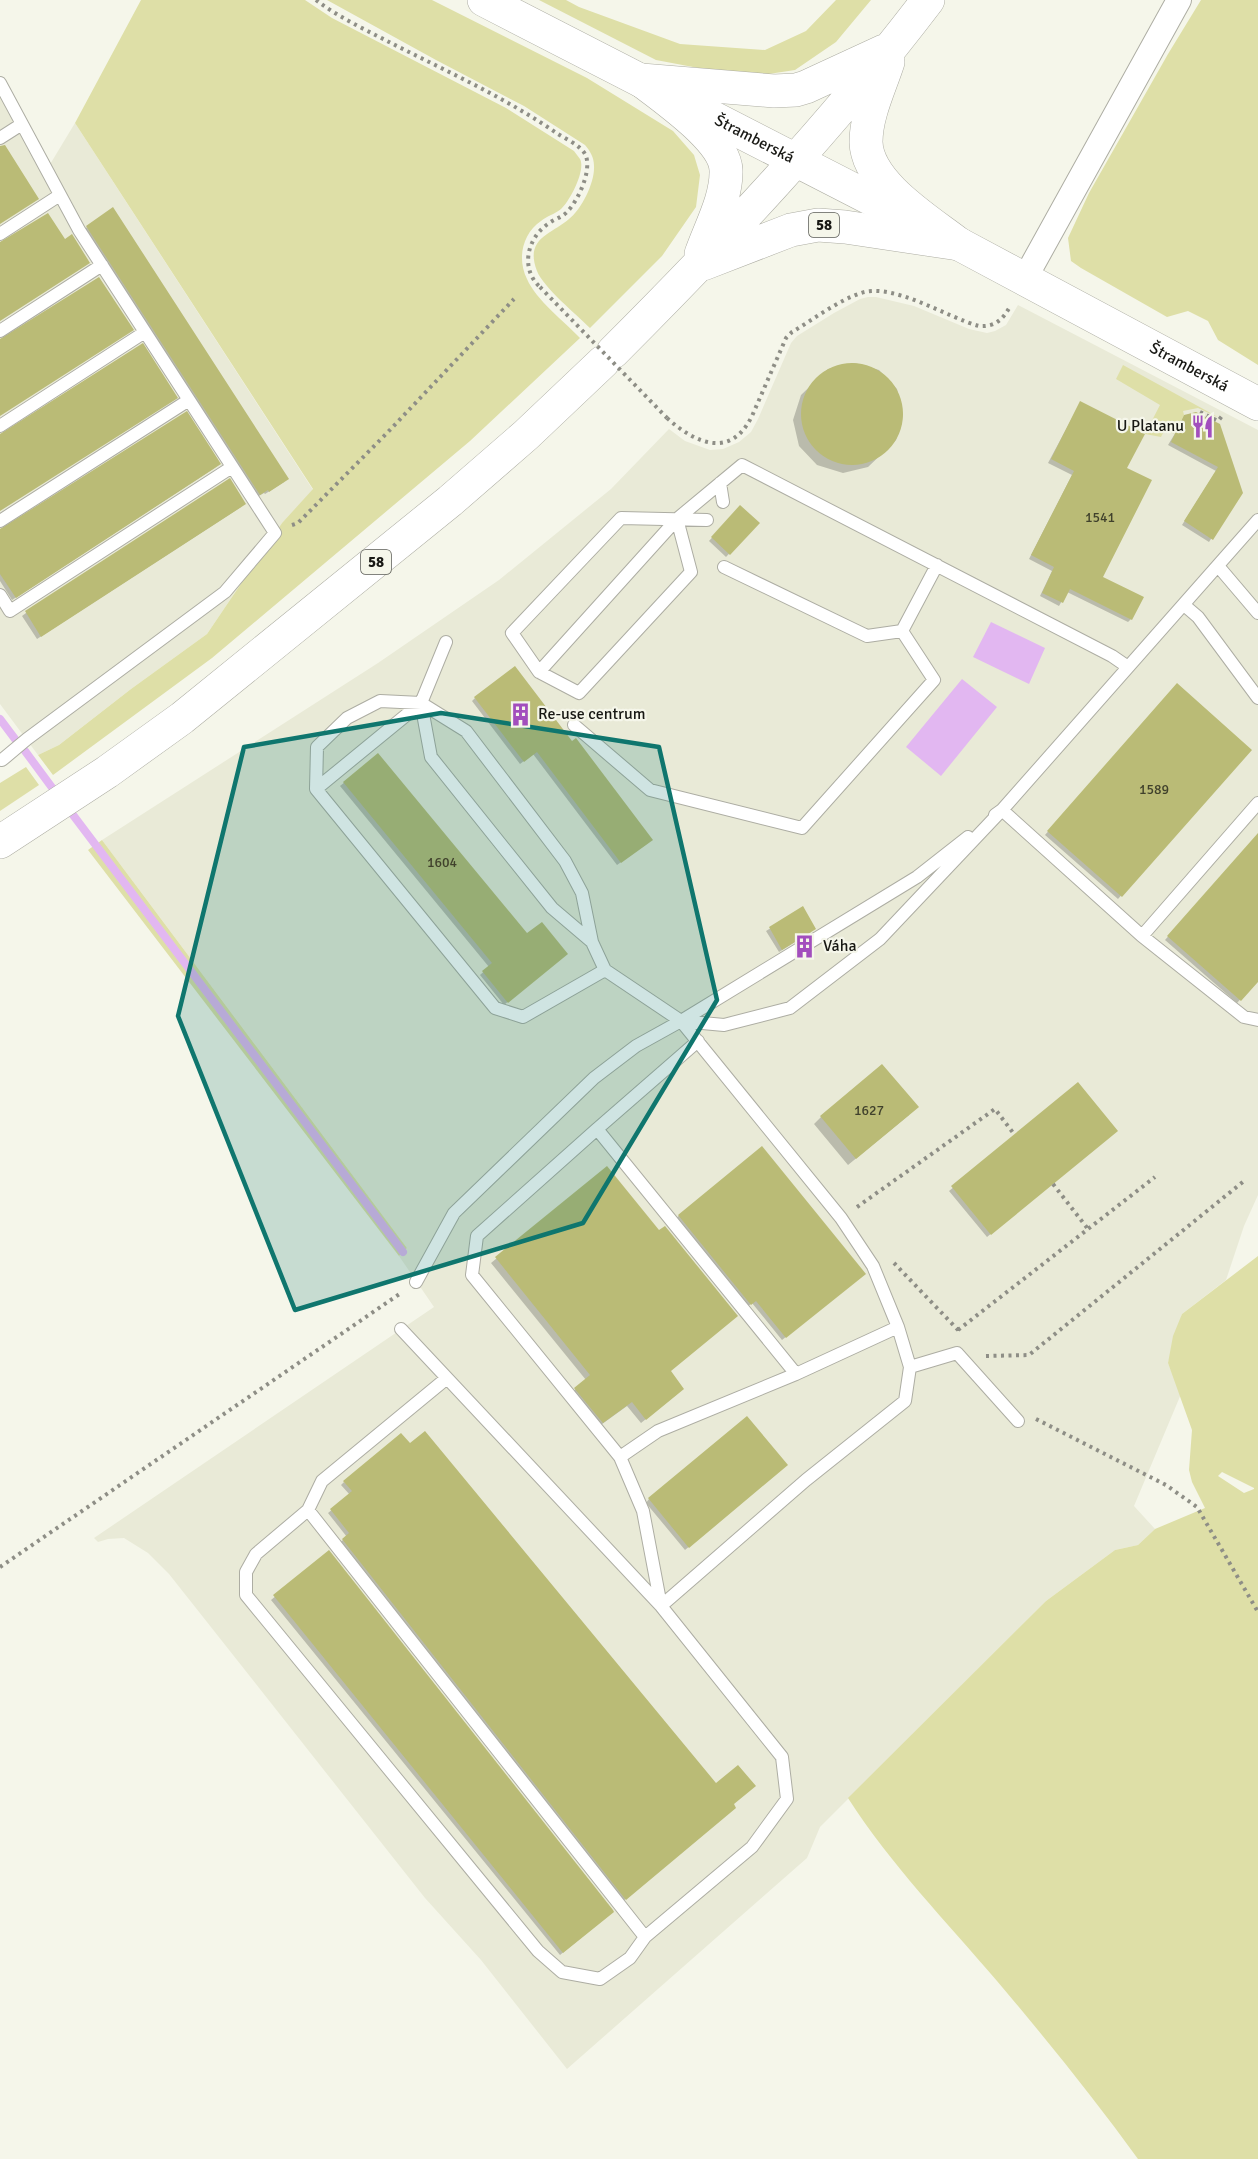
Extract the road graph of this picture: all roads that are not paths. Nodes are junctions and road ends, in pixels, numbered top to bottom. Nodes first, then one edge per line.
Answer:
1 (484, 0) edge
2 (928, 0) edge
3 (1179, 0) edge
4 (893, 46) junction
5 (641, 80) junction
6 (0, 83) edge
7 (22, 124) junction
8 (0, 138) edge
9 (795, 160) junction
10 (60, 195) junction
11 (0, 234) edge
12 (959, 244) junction
13 (102, 265) junction
14 (696, 267) junction
15 (1024, 280) junction
16 (0, 331) edge
17 (145, 332) junction
18 (189, 400) junction
19 (1258, 404) edge
20 (0, 426) edge
21 (232, 467) junction
22 (720, 483) junction
23 (723, 502) dead end
24 (677, 519) junction
25 (707, 520) dead end
26 (1258, 520) edge
27 (0, 521) edge
28 (937, 565) junction
29 (1218, 566) junction
30 (724, 567) dead end
31 (0, 596) edge
32 (1184, 605) junction
33 (1258, 614) edge
34 (902, 631) junction
35 (446, 642) dead end
36 (1128, 667) junction
37 (538, 672) junction
38 (1258, 698) edge
39 (421, 703) junction
40 (574, 725) dead end
41 (2, 760) dead end
42 (316, 789) junction
43 (1258, 802) edge
44 (1002, 810) junction
45 (0, 842) edge
46 (1142, 936) junction
47 (592, 942) junction
48 (605, 970) junction
49 (1258, 1020) edge
50 (681, 1021) junction
51 (698, 1041) junction
52 (597, 1129) junction
53 (416, 1282) road end
54 (898, 1327) junction
55 (401, 1329) dead end
56 (910, 1367) junction
57 (796, 1374) junction
58 (447, 1378) junction
59 (1018, 1421) dead end
60 (620, 1457) junction
61 (308, 1510) junction
62 (661, 1606) junction
63 (645, 1936) junction

1 - 5 main road, Štramberská
2 - 4 main road, 58
3 - 15 street
4 - 5 main road, 58
4 - 9 main road, 58
4 - 12 main road, 58
5 - 9 main road, Štramberská
5 - 14 main road, 58
6 - 7 lane
7 - 8 lane
7 - 10 lane
9 - 12 main road, Štramberská
9 - 14 main road, 58
10 - 11 lane
10 - 13 lane
12 - 14 main road, 58
12 - 15 main road, Štramberská
13 - 16 lane
13 - 17 lane
14 - 45 main road, 58
15 - 19 main road, Štramberská
17 - 18 lane
17 - 20 lane
18 - 21 lane
18 - 27 lane
21 - 31 lane
21 - 41 lane
22 - 23 lane
22 - 24 lane
22 - 28 lane
24 - 25 lane
24 - 37 lane
24 - 37 lane
24 - 37 lane
26 - 29 lane
28 - 34 lane
28 - 36 lane
29 - 32 lane
29 - 33 lane
30 - 34 lane
32 - 36 lane
32 - 38 lane
34 - 40 lane
35 - 39 lane
36 - 44 lane
39 - 42 lane
39 - 42 lane
39 - 47 lane
39 - 47 lane
42 - 48 lane
43 - 46 lane
44 - 46 lane
44 - 50 lane
44 - 50 lane
46 - 49 lane
47 - 48 lane
48 - 50 lane
50 - 51 lane
50 - 53 lane
51 - 52 lane
51 - 54 lane
52 - 57 lane
52 - 60 lane
54 - 56 lane
54 - 57 lane
55 - 58 lane
56 - 59 lane
56 - 62 lane
57 - 60 lane
58 - 61 lane
58 - 62 lane
60 - 62 lane
61 - 63 lane
61 - 63 lane
62 - 63 lane

